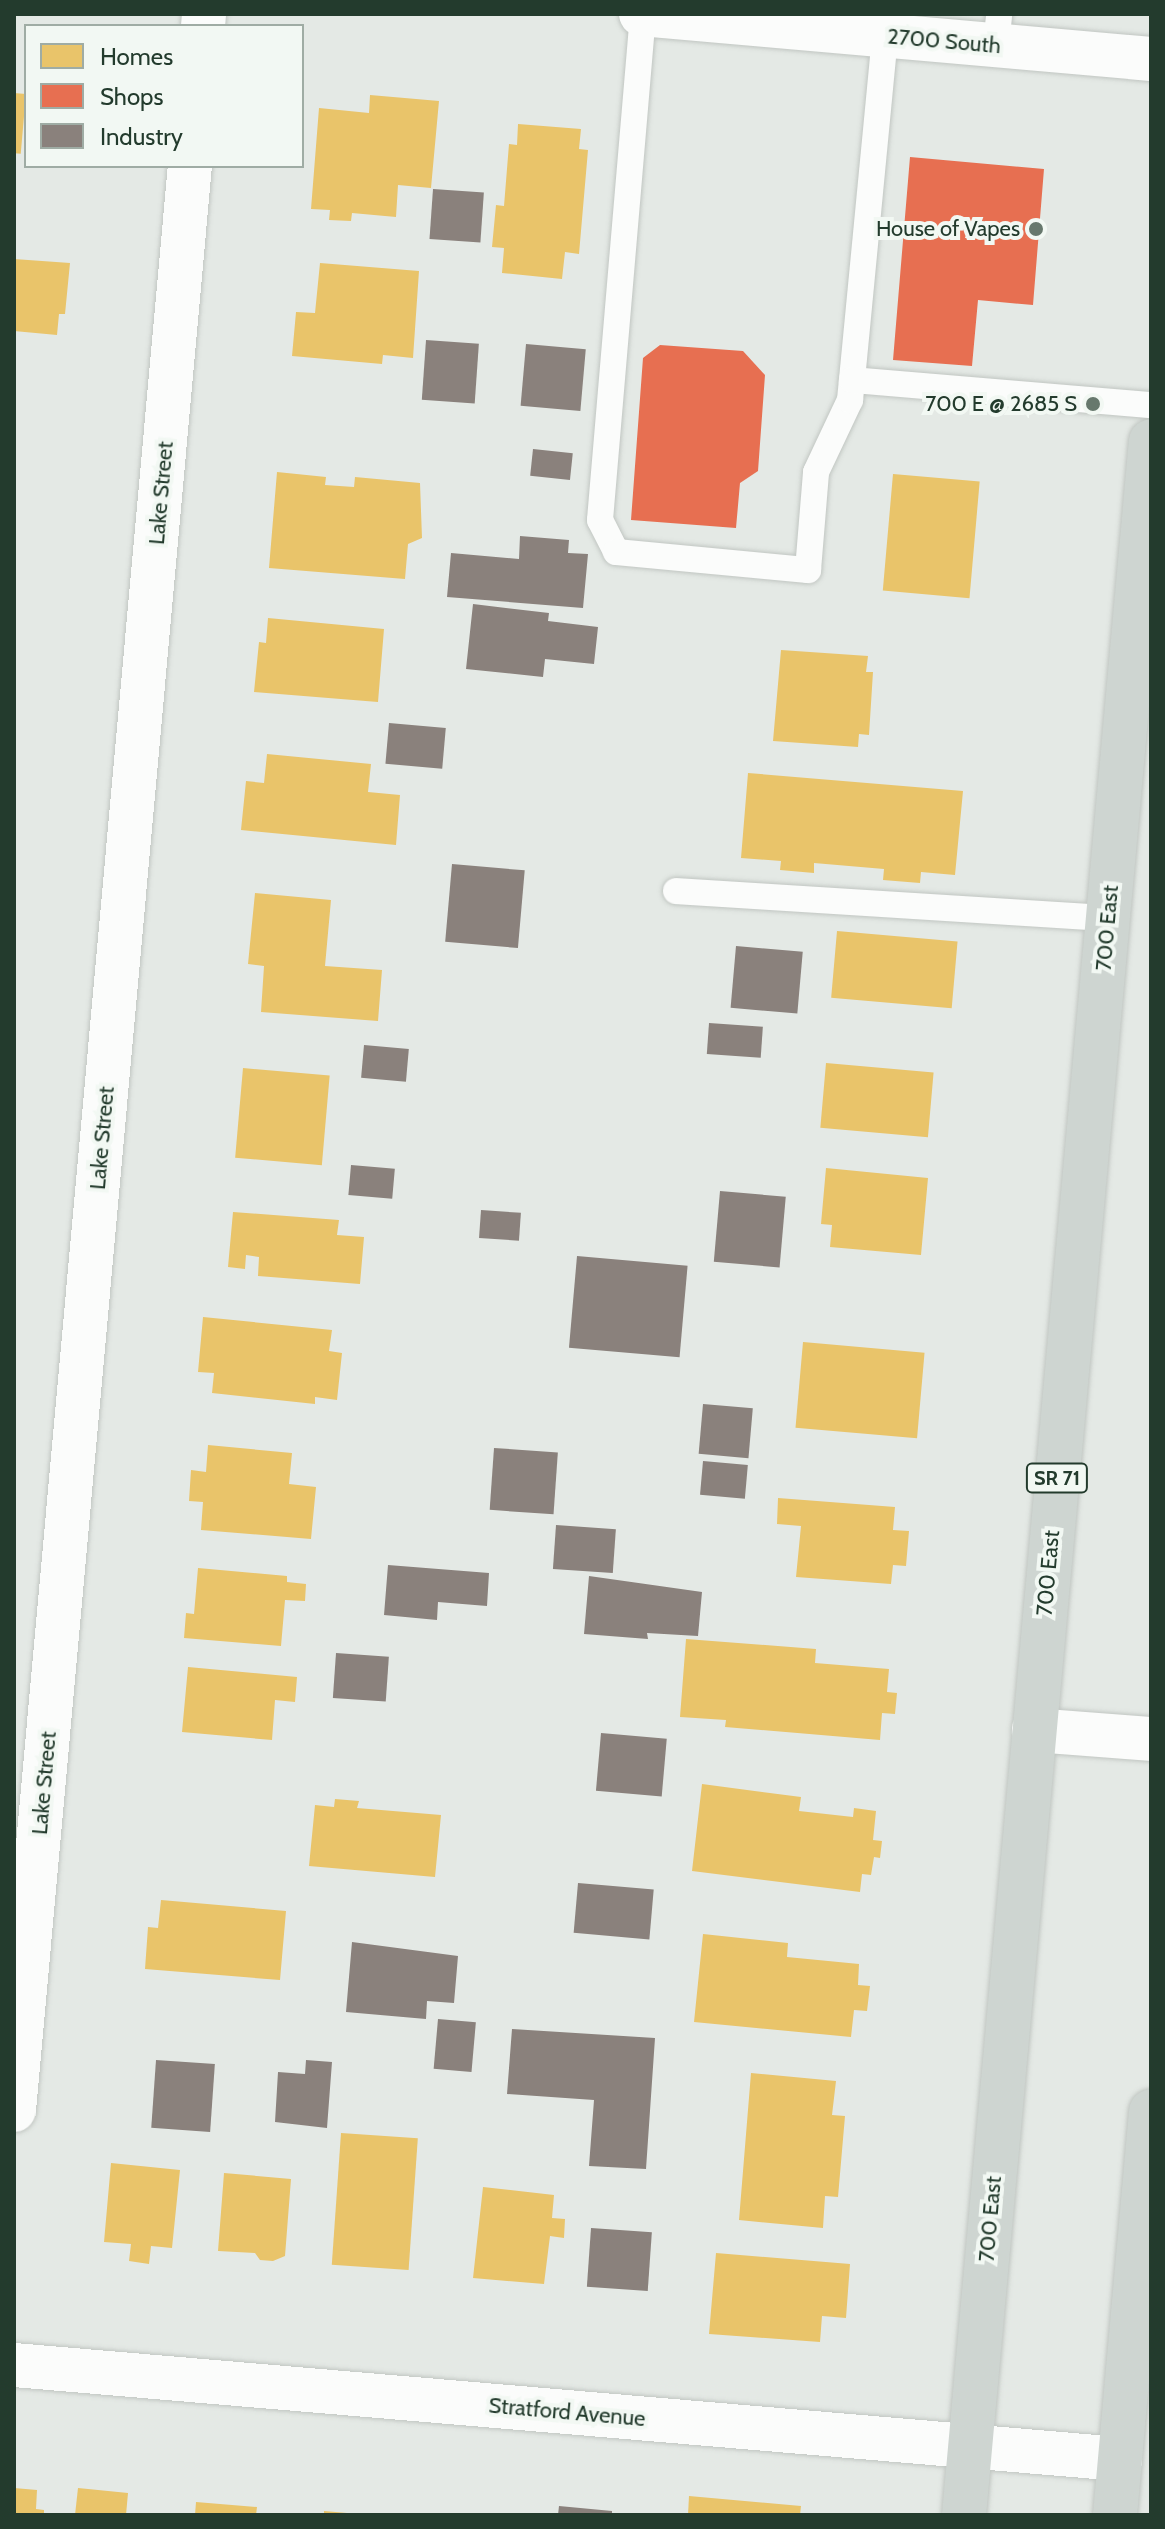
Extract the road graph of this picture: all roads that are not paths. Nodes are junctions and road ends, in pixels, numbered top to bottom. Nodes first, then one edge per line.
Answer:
1 (642, 14) edge
2 (821, 22) edge
3 (998, 30) edge
4 (885, 35) junction
5 (1151, 59) edge
6 (190, 168) edge
7 (852, 380) junction
8 (1151, 405) edge
9 (1151, 441) edge
10 (676, 891) dead end
11 (1108, 918) junction
12 (1034, 1730) junction
13 (1151, 1739) edge
14 (14, 2110) edge
15 (1151, 2112) edge
16 (14, 2365) edge
17 (1138, 2406) edge
18 (970, 2447) junction
19 (1120, 2459) junction
20 (964, 2515) edge
21 (1115, 2515) edge

1 - 2 street, 2700 South
1 - 7 lane
2 - 4 street, 2700 South
3 - 4 street, 2700 South
3 - 5 street, 2700 South
4 - 7 lane
6 - 14 street, Lake Street
7 - 8 lane
9 - 11 main road, 700 East / SR 71
10 - 11 lane
11 - 12 main road, 700 East / SR 71
12 - 13 street
12 - 18 main road, 700 East / SR 71
15 - 17 main road
16 - 18 street, Stratford Avenue
17 - 19 main road
18 - 19 street, Stratford Avenue
18 - 20 main road, 700 East / SR 71
19 - 21 main road

